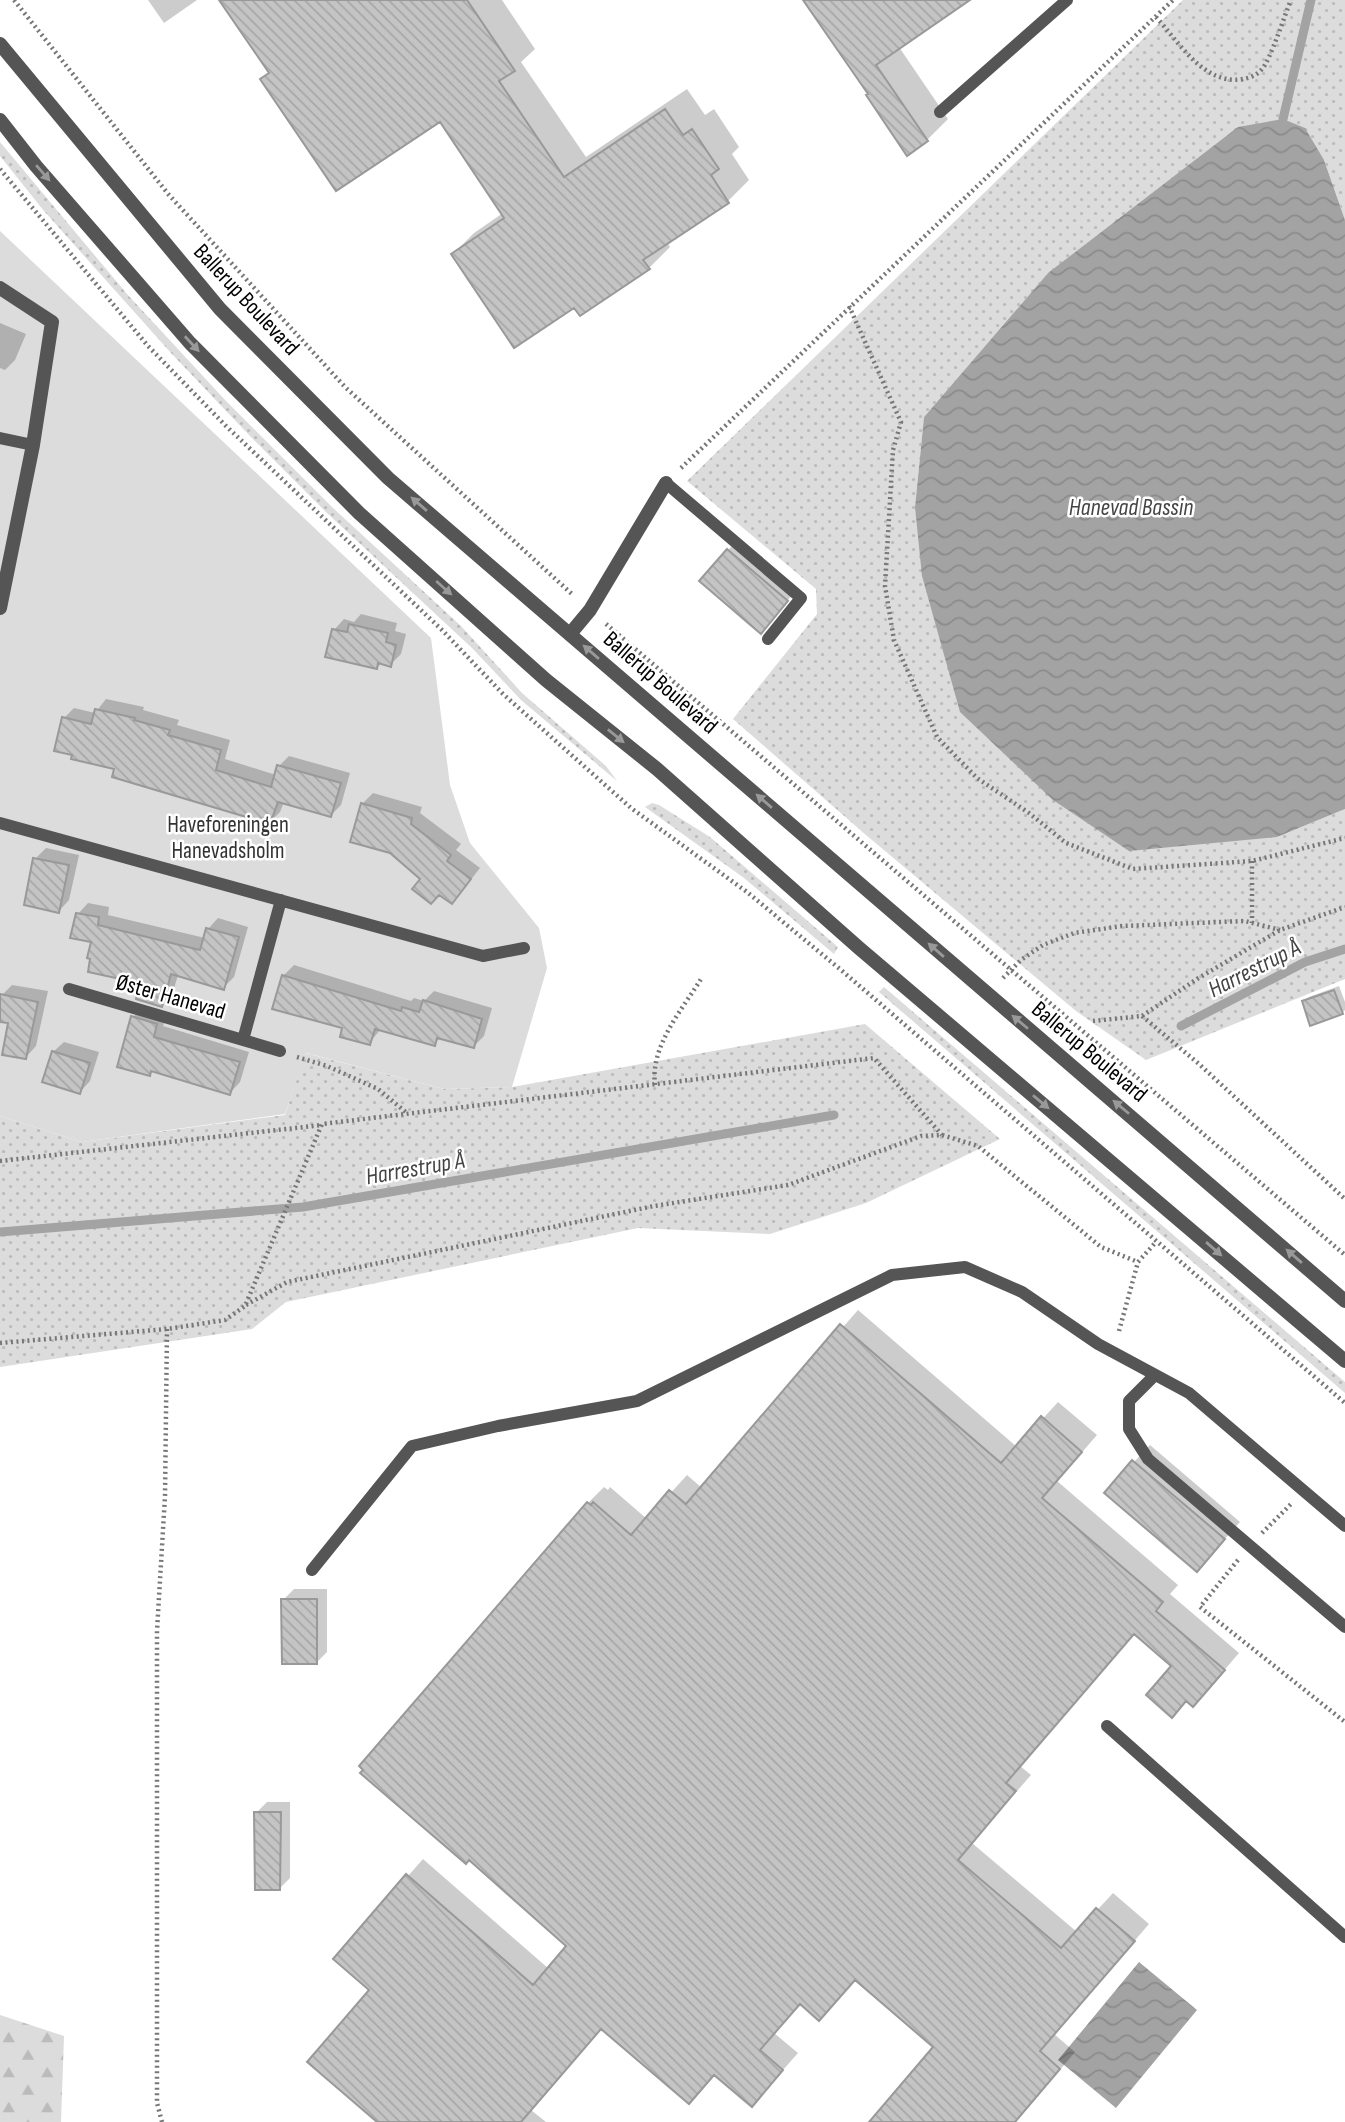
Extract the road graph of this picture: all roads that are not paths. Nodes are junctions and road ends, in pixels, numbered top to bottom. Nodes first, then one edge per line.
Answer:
1 (1067, 0) edge
2 (0, 44) edge
3 (940, 113) dead end
4 (0, 120) edge
5 (0, 288) edge
6 (0, 438) edge
7 (33, 445) junction
8 (666, 484) joint
9 (0, 608) edge
10 (570, 634) junction
11 (768, 639) dead end
12 (0, 823) edge
13 (281, 900) junction
14 (524, 948) dead end
15 (69, 989) dead end
16 (243, 1040) junction
17 (280, 1051) road end
18 (1345, 1301) edge
19 (1345, 1361) edge
20 (1155, 1375) junction
21 (1345, 1526) edge
22 (312, 1570) dead end
23 (1345, 1627) edge
24 (1107, 1726) dead end
25 (1345, 1937) edge

1 - 3 lane
10 -> 2 street, Ballerup Boulevard
4 -> 19 street
5 - 7 street
6 - 7 lane
7 - 9 street
8 - 10 street
8 - 11 lane
18 -> 10 street, Ballerup Boulevard
12 - 13 lane
13 - 14 lane
13 - 16 lane, Øster Hanevad
15 - 16 lane, Øster Hanevad
16 - 17 lane
20 - 21 lane
20 - 22 lane
20 - 23 lane
24 - 25 lane

